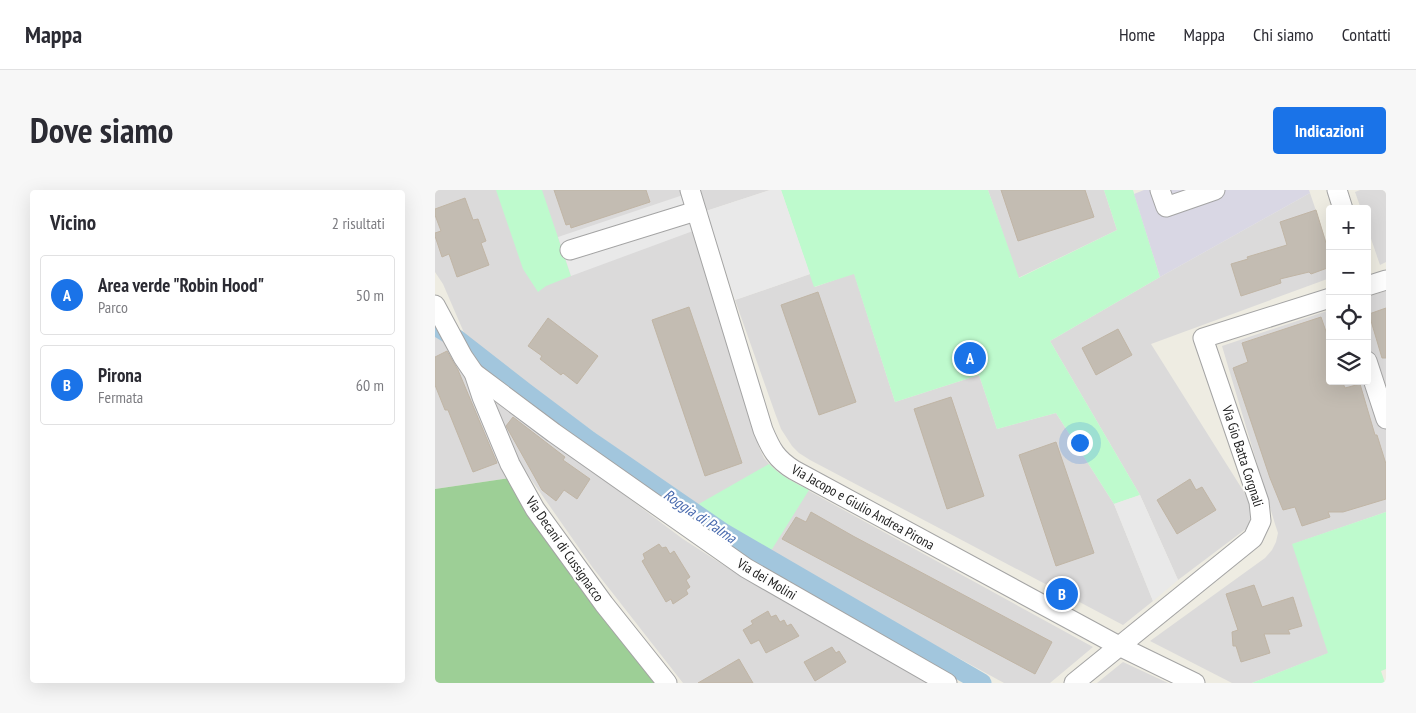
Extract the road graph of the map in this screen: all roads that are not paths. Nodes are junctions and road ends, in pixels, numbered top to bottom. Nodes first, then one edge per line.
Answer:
1 (690, 190) edge
2 (1160, 190) edge
3 (1215, 190) edge
4 (1337, 190) edge
5 (1342, 205) edge
6 (696, 211) junction
7 (570, 250) dead end
8 (1326, 299) edge
9 (435, 305) edge
10 (474, 373) junction
11 (1371, 373) edge
12 (1386, 419) edge
13 (1119, 646) junction
14 (667, 683) edge
15 (947, 683) edge
16 (1074, 683) edge
17 (1195, 683) edge

1 - 6 street, Via Jacopo e Giulio Andrea Pirona
2 - 3 street
4 - 5 street
6 - 7 street
6 - 13 street, Via Jacopo e Giulio Andrea Pirona
8 - 13 street, Via Gio Batta Corgnali
9 - 10 street
10 - 14 street, Via Decani di Cussignacco
10 - 15 street, Via dei Molini
11 - 12 street
13 - 16 street, Via Gio Batta Corgnali
13 - 17 street, Via Jacopo e Giulio Andrea Pirona

